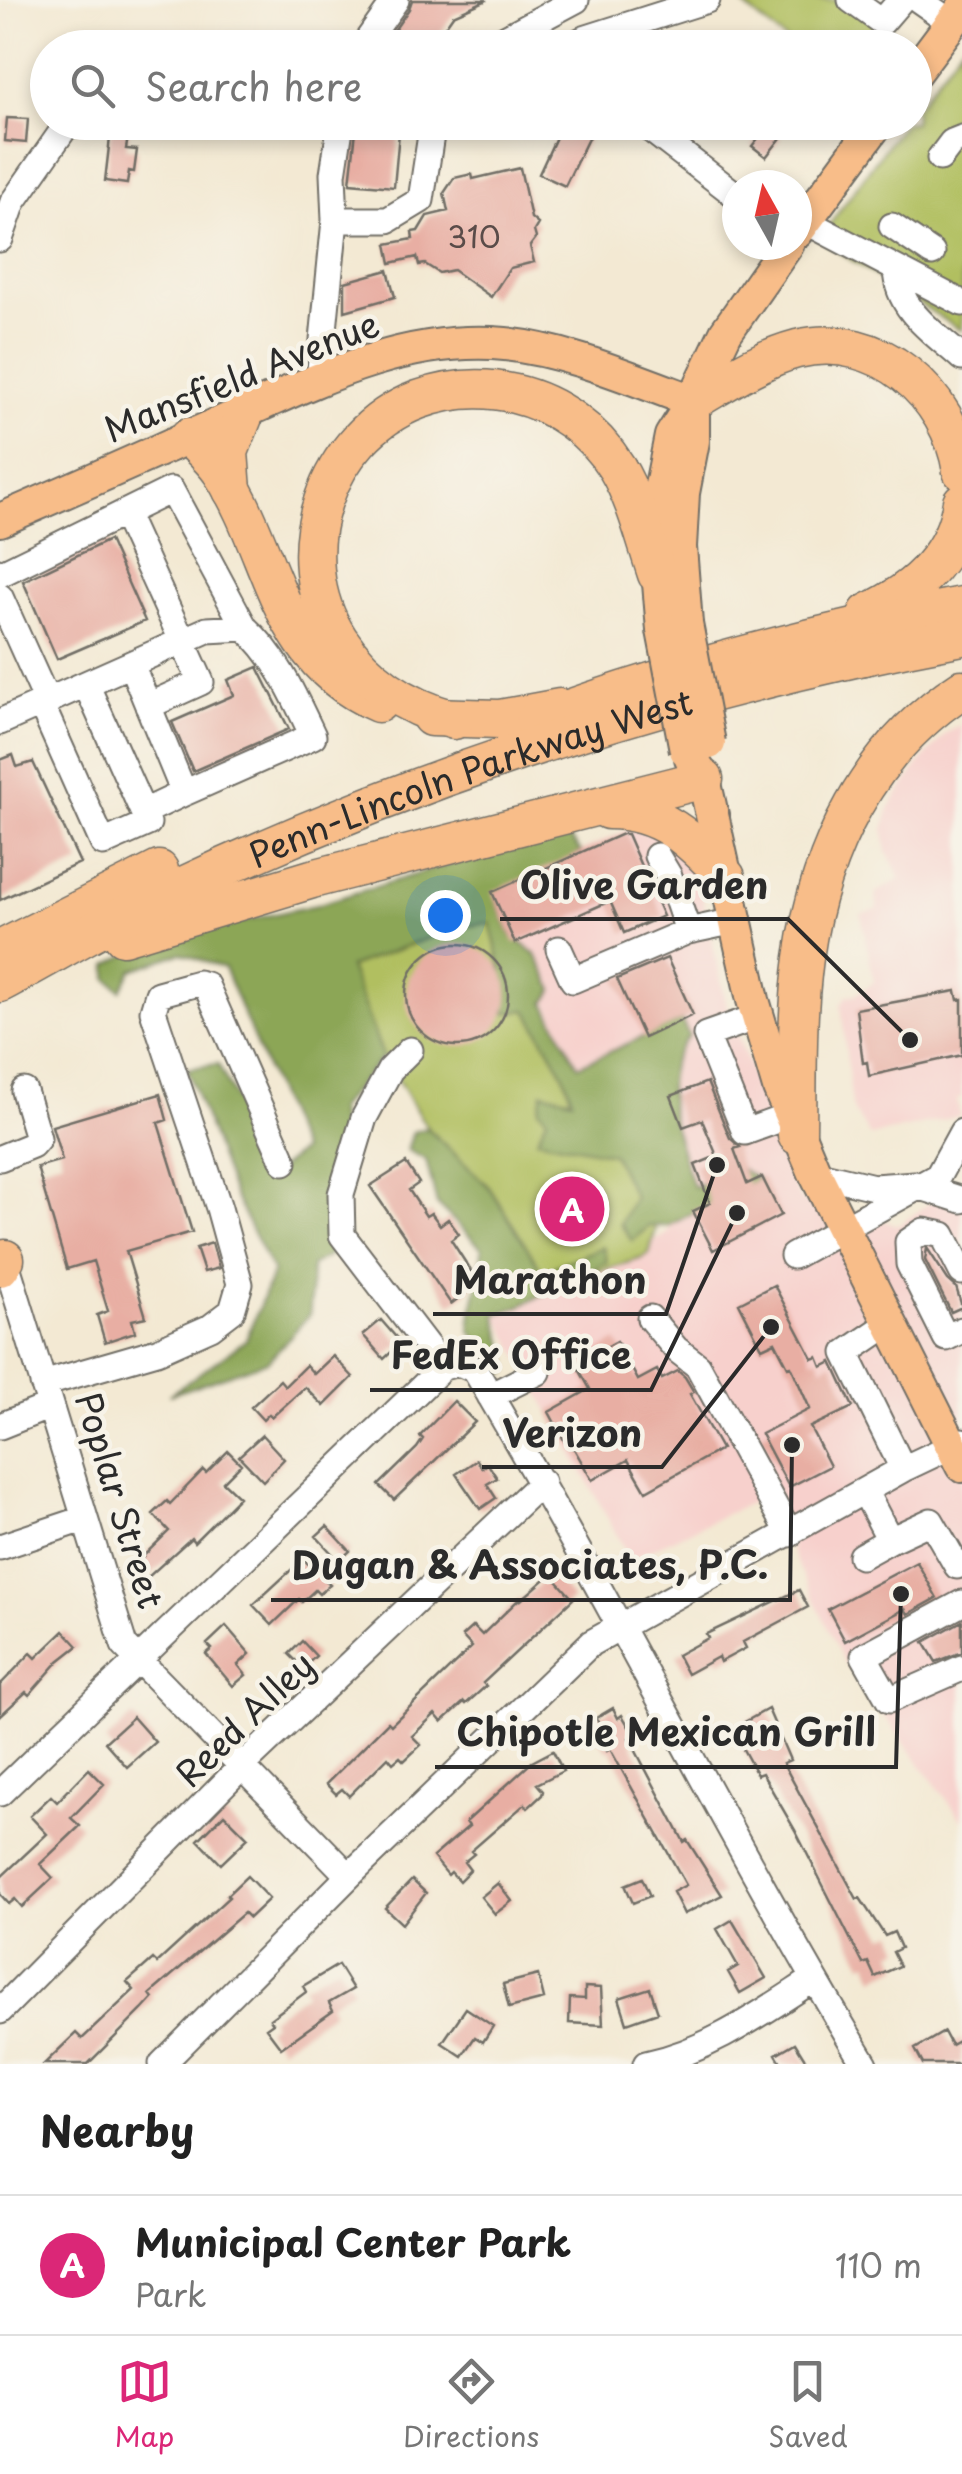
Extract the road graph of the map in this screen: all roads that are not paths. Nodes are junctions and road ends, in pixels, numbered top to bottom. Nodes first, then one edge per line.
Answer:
1 (396, 0) edge
2 (576, 0) edge
3 (707, 0) edge
4 (851, 0) edge
5 (901, 0) edge
6 (919, 0) edge
7 (957, 16) edge
8 (375, 30) edge
9 (520, 30) edge
10 (612, 30) edge
11 (932, 50) edge
12 (962, 138) edge
13 (56, 140) edge
14 (338, 140) edge
15 (430, 140) edge
16 (664, 140) edge
17 (865, 140) edge
18 (940, 158) dead end
19 (722, 184) edge
20 (812, 211) edge
21 (336, 220) junction
22 (892, 226) dead end
23 (0, 239) edge
24 (812, 239) edge
25 (932, 253) dead end
26 (777, 260) edge
27 (896, 268) junction
28 (962, 302) edge
29 (962, 358) edge
30 (318, 380) junction
31 (694, 401) junction
32 (245, 412) junction
33 (189, 437) junction
34 (962, 472) edge
35 (76, 486) junction
36 (232, 490) junction
37 (962, 502) edge
38 (124, 512) junction
39 (0, 520) edge
40 (95, 527) junction
41 (0, 574) edge
42 (657, 574) junction
43 (0, 597) edge
44 (962, 606) edge
45 (675, 627) junction
46 (245, 628) junction
47 (962, 636) edge
48 (801, 640) junction
49 (181, 642) junction
50 (130, 664) junction
51 (86, 684) junction
52 (962, 689) edge
53 (596, 699) junction
54 (44, 703) junction
55 (148, 706) junction
56 (1, 719) edge
57 (454, 720) junction
58 (700, 757) junction
59 (184, 793) junction
60 (144, 812) junction
61 (580, 813) junction
62 (657, 856) dead end
63 (726, 877) junction
64 (735, 921) junction
65 (688, 931) junction
66 (559, 949) dead end
67 (0, 950) edge
68 (0, 984) edge
69 (758, 1018) junction
70 (410, 1050) dead end
71 (24, 1091) dead end
72 (793, 1126) junction
73 (959, 1148) edge
74 (0, 1158) edge
75 (284, 1162) dead end
76 (815, 1173) junction
77 (926, 1184) junction
78 (962, 1200) edge
79 (843, 1229) junction
80 (2, 1256) edge
81 (792, 1256) dead end
82 (962, 1272) edge
83 (650, 1318) dead end
84 (890, 1323) junction
85 (962, 1330) edge
86 (443, 1367) junction
87 (538, 1372) dead end
88 (47, 1394) junction
89 (490, 1396) junction
90 (0, 1426) edge
91 (958, 1451) edge
92 (903, 1470) junction
93 (542, 1482) junction
94 (864, 1492) junction
95 (84, 1519) junction
96 (790, 1534) junction
97 (890, 1540) junction
98 (0, 1547) edge
99 (861, 1556) dead end
100 (960, 1568) edge
101 (962, 1603) edge
102 (620, 1628) junction
103 (138, 1658) junction
104 (962, 1668) edge
105 (242, 1766) junction
106 (0, 1793) edge
107 (350, 1876) junction
108 (814, 1979) junction
109 (0, 2011) edge
110 (175, 2059) edge
111 (646, 2064) edge
112 (865, 2064) edge

1 - 8 street
2 - 9 street
3 - 10 street
4 - 5 street
6 - 7 street
7 - 11 main road
12 - 18 street
13 - 23 street
14 - 21 street
15 - 21 street
16 - 19 street
17 - 20 main road
21 - 30 street
22 - 25 street
24 - 27 street
26 - 31 main road
27 - 28 street
27 - 29 street
30 - 31 main road, Mansfield Avenue
30 - 32 main road, Mansfield Avenue
31 - 34 highway
31 - 42 main road
31 - 45 main road
32 - 33 main road, Mansfield Avenue
32 - 36 highway
33 - 35 main road, Mansfield Avenue
33 - 36 highway
35 - 39 main road, Mansfield Avenue
35 - 40 street
36 - 57 highway
37 - 48 highway
38 - 40 street
38 - 46 street
38 - 49 street
40 - 41 street
42 - 45 main road
42 - 57 highway
43 - 54 street
44 - 48 highway, Penn-Lincoln Parkway West
45 - 58 main road, bridge
46 - 49 street
46 - 59 street
47 - 68 highway, Penn-Lincoln Parkway West
48 - 53 highway, Penn-Lincoln Parkway West
49 - 50 street
49 - 55 street
50 - 51 street
50 - 55 street
51 - 54 street
51 - 60 street
52 - 72 highway
53 - 57 highway
53 - 67 highway, Penn-Lincoln Parkway West
54 - 56 street
54 - 60 street
55 - 59 street
58 - 61 highway
58 - 63 main road
59 - 60 street
61 - 63 highway
61 - 68 highway
62 - 65 street
63 - 64 main road
64 - 65 street
64 - 69 main road
65 - 66 street
69 - 72 main road
69 - 72 street
70 - 86 street
71 - 74 street
72 - 76 main road
73 - 77 street
75 - 88 street
76 - 77 street
76 - 79 main road
77 - 78 street
77 - 79 street
79 - 81 street
79 - 84 main road
80 - 88 street, Poplar Street
82 - 85 street
83 - 96 street
84 - 91 main road
84 - 92 street
86 - 89 street
86 - 103 street
87 - 89 street
88 - 90 street
88 - 95 street, Poplar Street
89 - 93 street
91 - 92 street
92 - 94 street
93 - 102 street
93 - 105 street, Reed Alley
94 - 96 street
94 - 97 street
95 - 98 street
95 - 103 street, Poplar Street
96 - 102 street
97 - 99 street
97 - 100 street
101 - 104 street
102 - 107 street
102 - 108 street
103 - 105 street, Poplar Street
103 - 106 street
105 - 107 street, Poplar Street
105 - 109 street, Reed Alley
107 - 110 street
108 - 111 street
108 - 112 street

